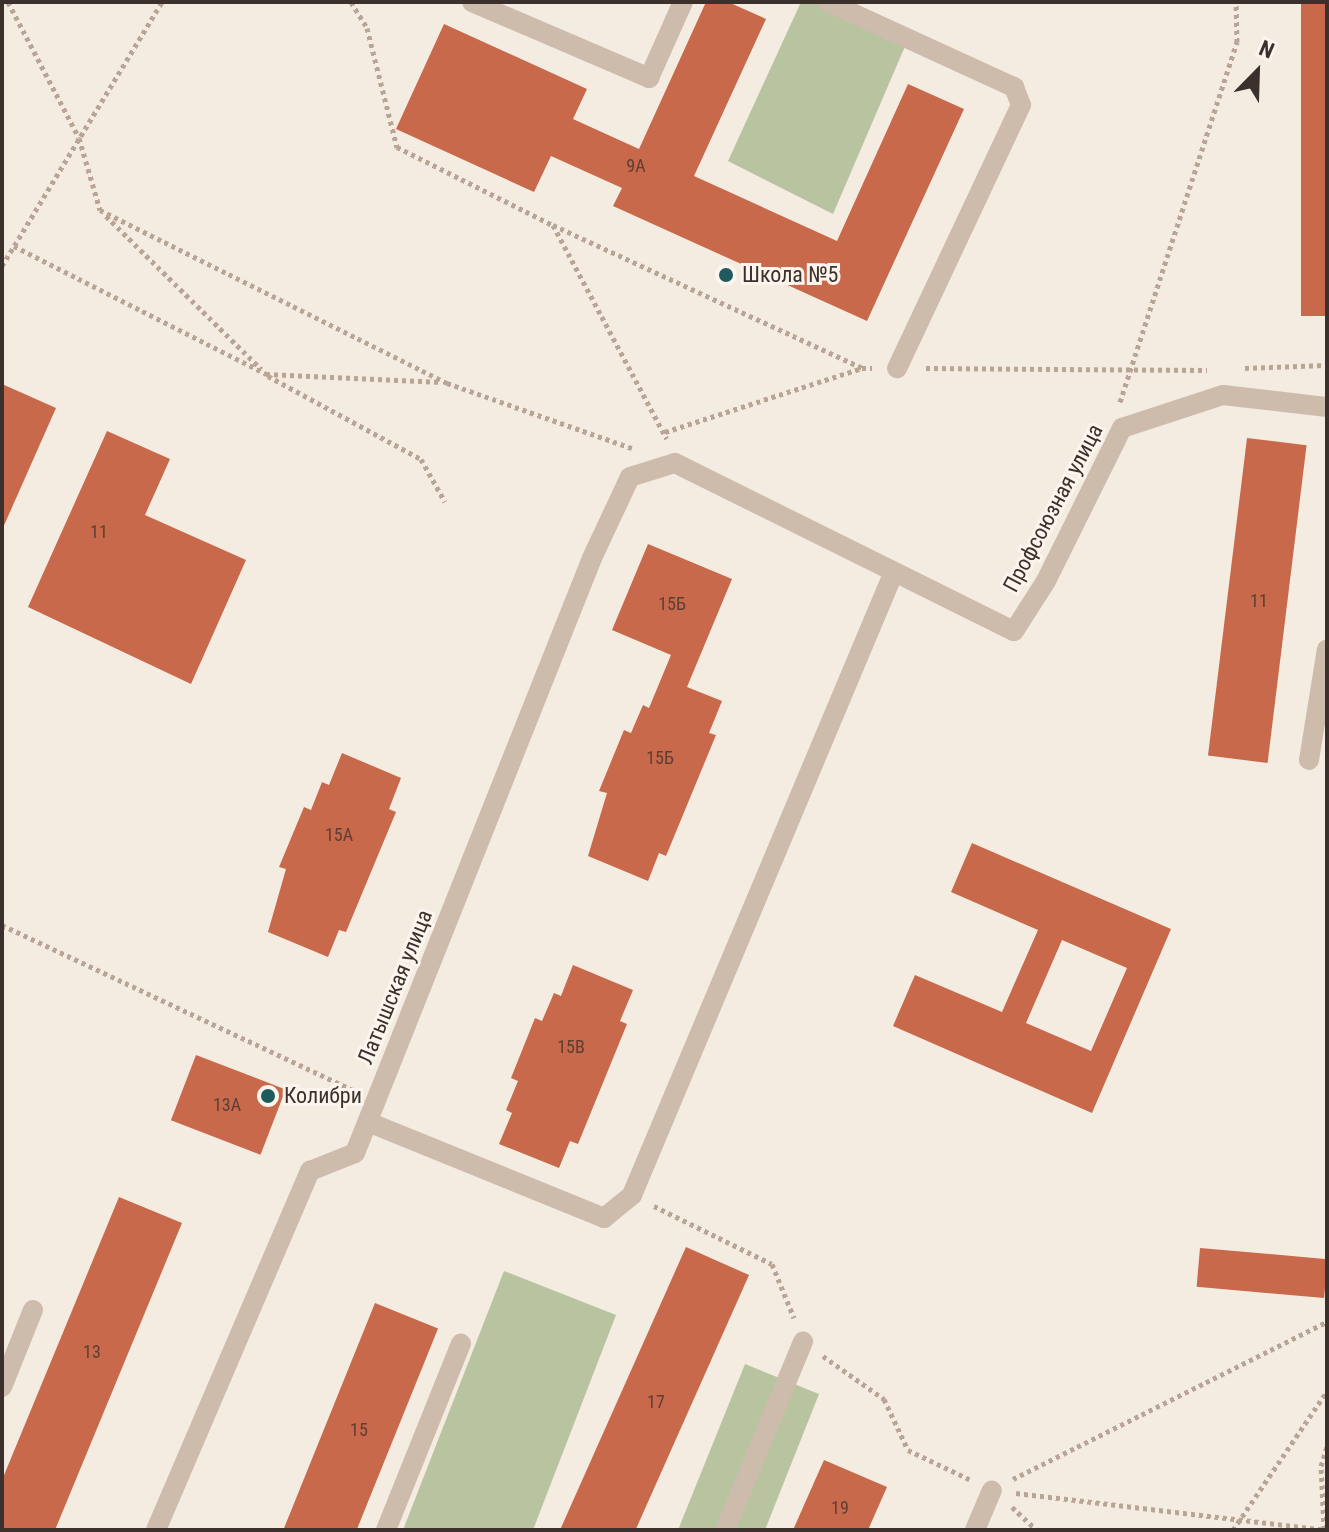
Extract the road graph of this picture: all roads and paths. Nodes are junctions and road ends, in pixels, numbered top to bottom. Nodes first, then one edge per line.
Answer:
1 (8, 2) edge
2 (162, 2) edge
3 (351, 2) edge
4 (472, 2) edge
5 (683, 2) edge
6 (828, 2) edge
7 (1236, 2) edge
8 (79, 138) junction
9 (100, 210) junction
10 (14, 246) junction
11 (2, 266) edge
12 (862, 368) dead end
13 (897, 368) dead end
14 (266, 374) junction
15 (447, 383) junction
16 (1327, 407) edge
17 (1116, 416) dead end
18 (665, 432) junction
19 (675, 463) junction
20 (445, 502) dead end
21 (893, 574) junction
22 (1327, 649) edge
23 (1309, 760) dead end
24 (2, 925) edge
25 (376, 1101) junction
26 (368, 1122) junction
27 (632, 1195) junction
28 (33, 1310) dead end
29 (1327, 1322) edge
30 (803, 1342) junction
31 (461, 1343) dead end
32 (2, 1387) edge
33 (1327, 1391) edge
34 (1327, 1446) edge
35 (992, 1490) junction
36 (1240, 1519) junction
37 (156, 1530) edge
38 (386, 1530) edge
39 (725, 1530) edge
40 (975, 1530) edge
41 (1233, 1530) edge
42 (1326, 1530) edge

1 - 8 path
2 - 8 path
3 - 18 path
4 - 5 street
6 - 13 street
7 - 17 path
8 - 9 path
8 - 10 path
9 - 14 path
9 - 15 path
10 - 11 path
10 - 14 path
12 - 18 path
14 - 15 path
14 - 20 path
15 - 19 path
16 - 21 street, Профсоюзная улица
18 - 19 path
19 - 21 street, Профсоюзная улица
19 - 25 street, Латышская улица
21 - 27 street
22 - 23 street
24 - 25 path
25 - 26 street, Латышская улица
26 - 27 street
26 - 37 street, Латышская улица
27 - 30 path
28 - 32 street
29 - 35 path
30 - 35 path
30 - 39 street
31 - 38 street
33 - 36 path
34 - 42 path
35 - 36 path
35 - 40 street
36 - 41 path
36 - 42 path

